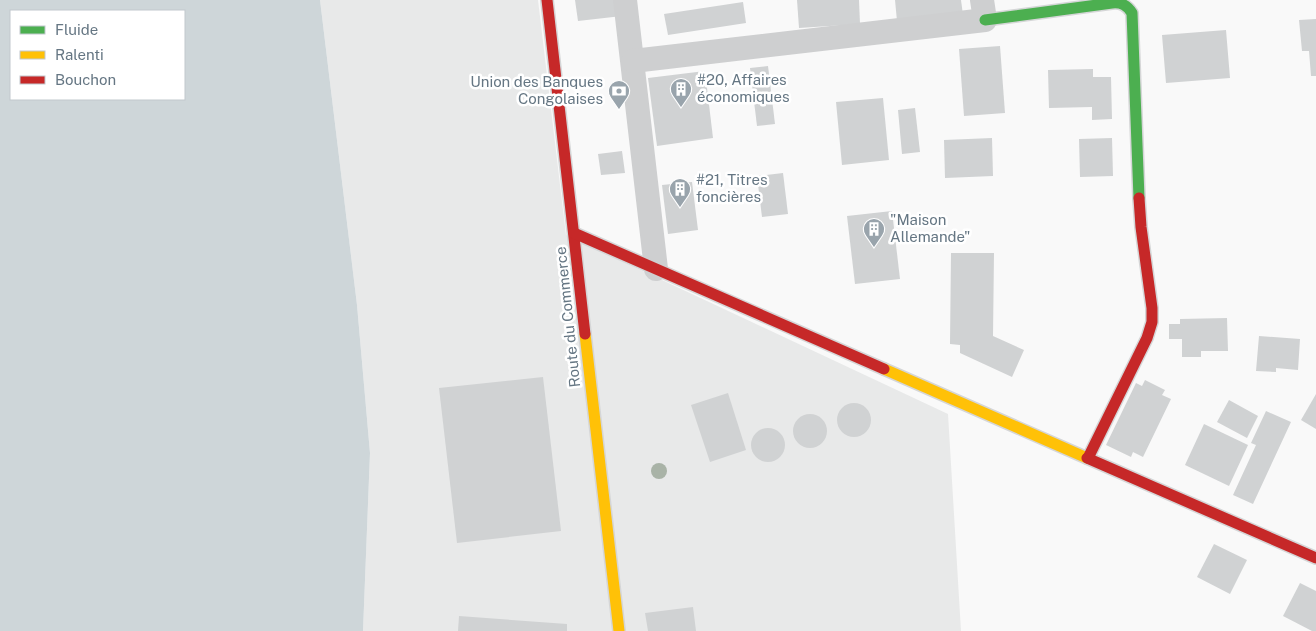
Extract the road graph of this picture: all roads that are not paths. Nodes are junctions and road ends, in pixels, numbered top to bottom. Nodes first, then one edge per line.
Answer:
1 (547, 0) edge
2 (626, 0) edge
3 (983, 10) edge
4 (633, 61) junction
5 (574, 233) junction
6 (656, 269) junction
7 (1088, 458) junction
8 (1316, 558) edge
9 (619, 631) edge

1 - 5 street, Route du Commerce
2 - 4 street
3 - 4 street
3 - 7 street
4 - 6 street
5 - 6 street
5 - 9 street, Route du Commerce
6 - 7 street
7 - 8 street

